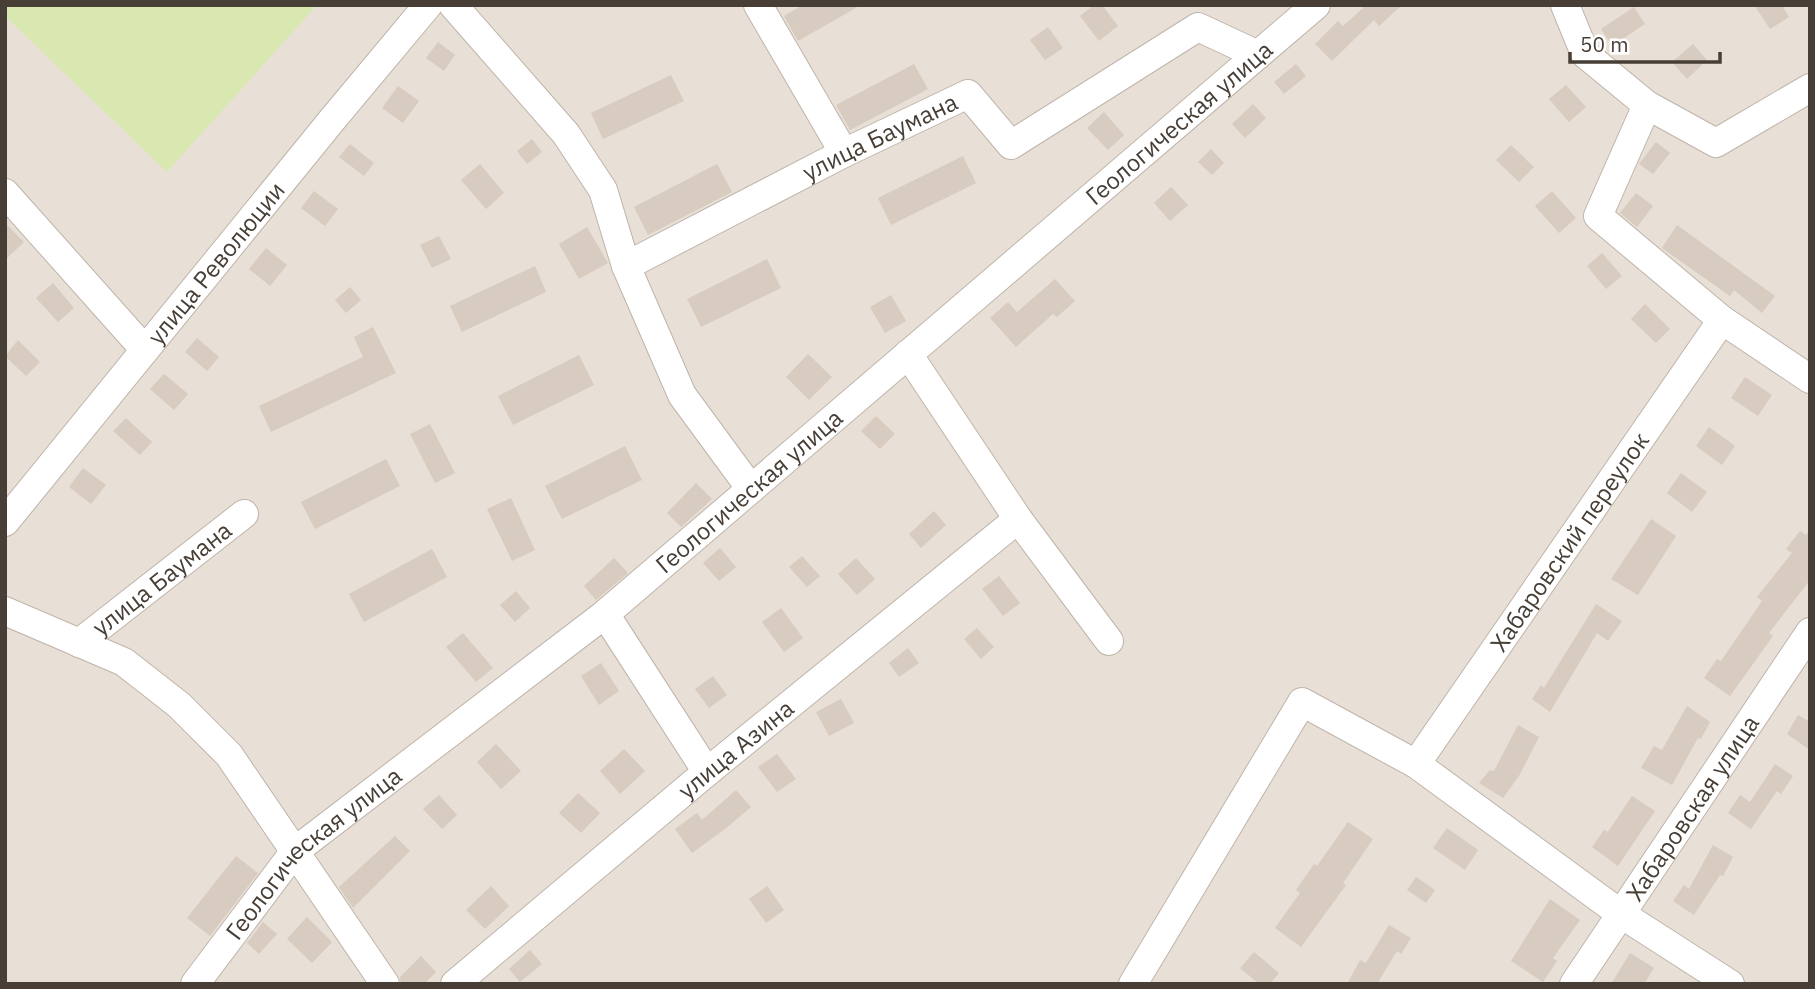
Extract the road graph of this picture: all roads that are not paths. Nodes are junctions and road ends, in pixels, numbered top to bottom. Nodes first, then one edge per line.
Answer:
1 (428, 5) edge
2 (453, 5) edge
3 (758, 5) edge
4 (1316, 5) edge
5 (1565, 5) edge
6 (1258, 55) junction
7 (1810, 88) edge
8 (1647, 105) junction
9 (844, 153) junction
10 (5, 193) edge
11 (626, 265) junction
12 (1723, 320) junction
13 (145, 350) junction
14 (908, 354) junction
15 (1810, 379) edge
16 (751, 489) junction
17 (244, 514) dead end
18 (1017, 519) junction
19 (5, 522) edge
20 (5, 611) edge
21 (605, 614) junction
22 (1810, 632) edge
23 (1109, 641) dead end
24 (79, 643) junction
25 (1416, 764) junction
26 (707, 772) junction
27 (295, 850) junction
28 (1620, 914) junction
29 (195, 984) edge
30 (385, 984) edge
31 (455, 984) edge
32 (1133, 984) edge
33 (1574, 984) edge
34 (1730, 984) edge

1 - 13 street, улица Революции
2 - 11 street
3 - 9 street
4 - 6 street, Геологическая улица
5 - 8 street
6 - 9 street, улица Баумана
6 - 14 street, Геологическая улица
7 - 8 street
8 - 12 street
9 - 11 street, улица Баумана
10 - 13 street
11 - 16 street
12 - 15 street
12 - 25 street, Хабаровский переулок
13 - 19 street, улица Революции
14 - 16 street, Геологическая улица
14 - 18 street
16 - 21 street, Геологическая улица
17 - 24 street, улица Баумана
18 - 23 street
18 - 26 street, улица Азина
20 - 24 street
21 - 26 street
21 - 27 street, Геологическая улица
22 - 28 street, Хабаровская улица
24 - 27 street
25 - 28 street
25 - 32 street
26 - 31 street, улица Азина
27 - 29 street, Геологическая улица
27 - 30 street
28 - 33 street, Хабаровская улица
28 - 34 street

